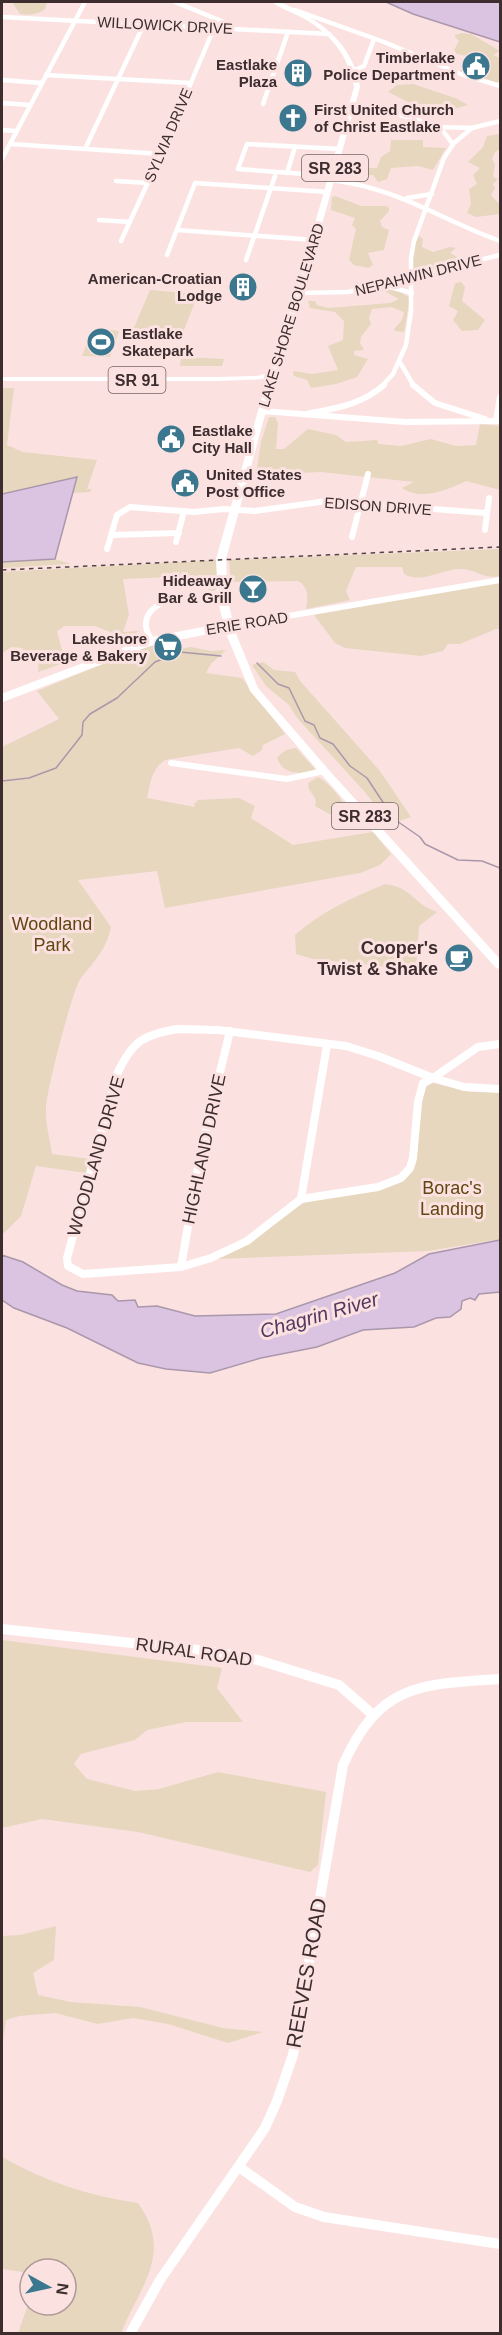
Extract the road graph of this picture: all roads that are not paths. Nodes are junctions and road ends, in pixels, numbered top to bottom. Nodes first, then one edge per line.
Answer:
1 (85, 2) edge
2 (175, 2) edge
3 (274, 2) edge
4 (295, 10) junction
5 (2, 17) edge
6 (74, 20) junction
7 (144, 24) junction
8 (214, 28) junction
9 (231, 28) junction
10 (288, 32) junction
11 (329, 34) junction
12 (376, 40) junction
13 (355, 70) junction
14 (46, 75) junction
15 (118, 79) junction
16 (2, 80) edge
17 (42, 83) junction
18 (190, 83) junction
19 (501, 88) edge
20 (2, 104) edge
21 (263, 104) dead end
22 (30, 105) junction
23 (351, 109) junction
24 (501, 121) edge
25 (440, 127) junction
26 (472, 128) junction
27 (2, 130) edge
28 (16, 131) junction
29 (452, 143) junction
30 (10, 144) junction
31 (296, 147) junction
32 (85, 149) junction
33 (340, 149) junction
34 (161, 154) junction
35 (2, 159) edge
36 (287, 173) junction
37 (274, 176) dead end
38 (332, 178) junction
39 (116, 181) dead end
40 (148, 183) junction
41 (270, 188) junction
42 (328, 192) junction
43 (432, 194) junction
44 (402, 197) junction
45 (426, 209) junction
46 (442, 218) junction
47 (99, 220) dead end
48 (422, 220) junction
49 (130, 222) junction
50 (177, 230) junction
51 (255, 235) junction
52 (314, 240) junction
53 (121, 241) dead end
54 (501, 241) edge
55 (167, 255) dead end
56 (501, 255) edge
57 (246, 260) dead end
58 (411, 277) junction
59 (378, 286) junction
60 (299, 293) junction
61 (412, 293) junction
62 (401, 364) junction
63 (2, 373) edge
64 (272, 375) junction
65 (2, 379) edge
66 (389, 381) junction
67 (408, 382) junction
68 (501, 397) edge
69 (350, 405) junction
70 (445, 407) junction
71 (262, 411) junction
72 (307, 414) junction
73 (358, 419) junction
74 (496, 421) edge
75 (435, 422) junction
76 (368, 474) dead end
77 (489, 498) dead end
78 (360, 503) junction
79 (235, 509) junction
80 (184, 511) junction
81 (486, 513) junction
82 (485, 530) dead end
83 (178, 533) junction
84 (112, 535) junction
85 (352, 537) dead end
86 (176, 542) dead end
87 (107, 549) dead end
88 (501, 580) edge
89 (160, 604) dead end
90 (229, 626) junction
91 (152, 641) junction
92 (2, 698) edge
93 (171, 763) dead end
94 (324, 771) junction
95 (501, 964) edge
96 (230, 1031) junction
97 (501, 1044) edge
98 (327, 1045) junction
99 (436, 1078) junction
100 (501, 1089) edge
101 (301, 1199) junction
102 (181, 1267) junction
103 (2, 1629) edge
104 (501, 1679) edge
105 (372, 1714) junction
106 (239, 2168) junction
107 (501, 2244) edge
108 (130, 2334) edge

1 - 6 street
2 - 9 street
3 - 4 main road
4 - 11 main road
4 - 12 street
5 - 6 street, WILLOWICK DRIVE
6 - 7 street, WILLOWICK DRIVE
6 - 14 street
7 - 8 street, WILLOWICK DRIVE
7 - 15 street
8 - 9 street, WILLOWICK DRIVE
8 - 18 street, SYLVIA DRIVE
9 - 10 street, WILLOWICK DRIVE
10 - 11 street, WILLOWICK DRIVE
10 - 21 street
11 - 13 main road
12 - 13 street
12 - 19 street
13 - 23 main road, LAKE SHORE BOULEVARD / SR 283
14 - 15 street
14 - 17 street
15 - 18 street
15 - 32 street
16 - 17 street
17 - 22 street
18 - 34 street, SYLVIA DRIVE
20 - 22 street
22 - 28 street
23 - 25 street
23 - 33 main road, LAKE SHORE BOULEVARD / SR 283
24 - 26 street
25 - 26 street
25 - 29 street
26 - 29 street
27 - 28 street
28 - 30 street
29 - 43 street
30 - 32 street
30 - 35 street
31 - 33 street
31 - 36 street
31 - 36 street
32 - 34 street
33 - 38 main road, LAKE SHORE BOULEVARD / SR 283
34 - 40 street, SYLVIA DRIVE
36 - 38 street
37 - 41 street
38 - 42 main road, LAKE SHORE BOULEVARD / SR 283
38 - 44 street
39 - 40 street
40 - 49 street, SYLVIA DRIVE
41 - 42 street
41 - 50 street
41 - 51 street
42 - 52 main road, LAKE SHORE BOULEVARD / SR 283
43 - 44 street
43 - 45 street
44 - 45 street
45 - 46 street
45 - 48 street
46 - 48 street
46 - 54 street
47 - 49 street
48 - 58 street
49 - 53 street, SYLVIA DRIVE
50 - 51 street
50 - 55 street
51 - 52 street
51 - 57 street
52 - 60 main road, LAKE SHORE BOULEVARD / SR 283
56 - 58 street, NEPAHWIN DRIVE
58 - 59 street, NEPAHWIN DRIVE
58 - 61 street
59 - 60 street, NEPAHWIN DRIVE
59 - 61 street
60 - 64 main road, LAKE SHORE BOULEVARD / SR 283
61 - 62 street
62 - 66 street
62 - 67 street
63 - 64 main road, SR 91
64 - 65 main road, SR 91
64 - 71 main road, LAKE SHORE BOULEVARD / SR 283
66 - 67 street
66 - 69 street
67 - 70 street
68 - 74 street
69 - 72 street
69 - 73 street
70 - 74 street
70 - 75 street
71 - 72 street
71 - 79 main road, LAKE SHORE BOULEVARD / SR 283
72 - 73 street
73 - 75 street
74 - 75 street
76 - 78 street
77 - 81 street
78 - 79 street, EDISON DRIVE
78 - 81 street, EDISON DRIVE
78 - 85 street
79 - 80 street, EDISON DRIVE
79 - 90 main road, LAKE SHORE BOULEVARD / SR 283
80 - 83 street
80 - 84 street, EDISON DRIVE
81 - 82 street
83 - 84 street
83 - 86 street
84 - 87 street, EDISON DRIVE
88 - 90 street, ERIE ROAD
89 - 91 street
90 - 91 street, ERIE ROAD
90 - 94 main road, LAKE SHORE BOULEVARD / SR 283
91 - 92 street, ERIE ROAD
93 - 94 street
94 - 95 main road, LAKE SHORE BOULEVARD / SR 283
96 - 98 street
96 - 102 street, HIGHLAND DRIVE
96 - 102 street, WOODLAND DRIVE
97 - 99 street
98 - 99 street
98 - 101 street
99 - 100 street
99 - 101 street
101 - 102 street
103 - 105 street, RURAL ROAD
104 - 105 street, REEVES ROAD
105 - 106 street, REEVES ROAD
106 - 107 street
106 - 108 street, REEVES ROAD

